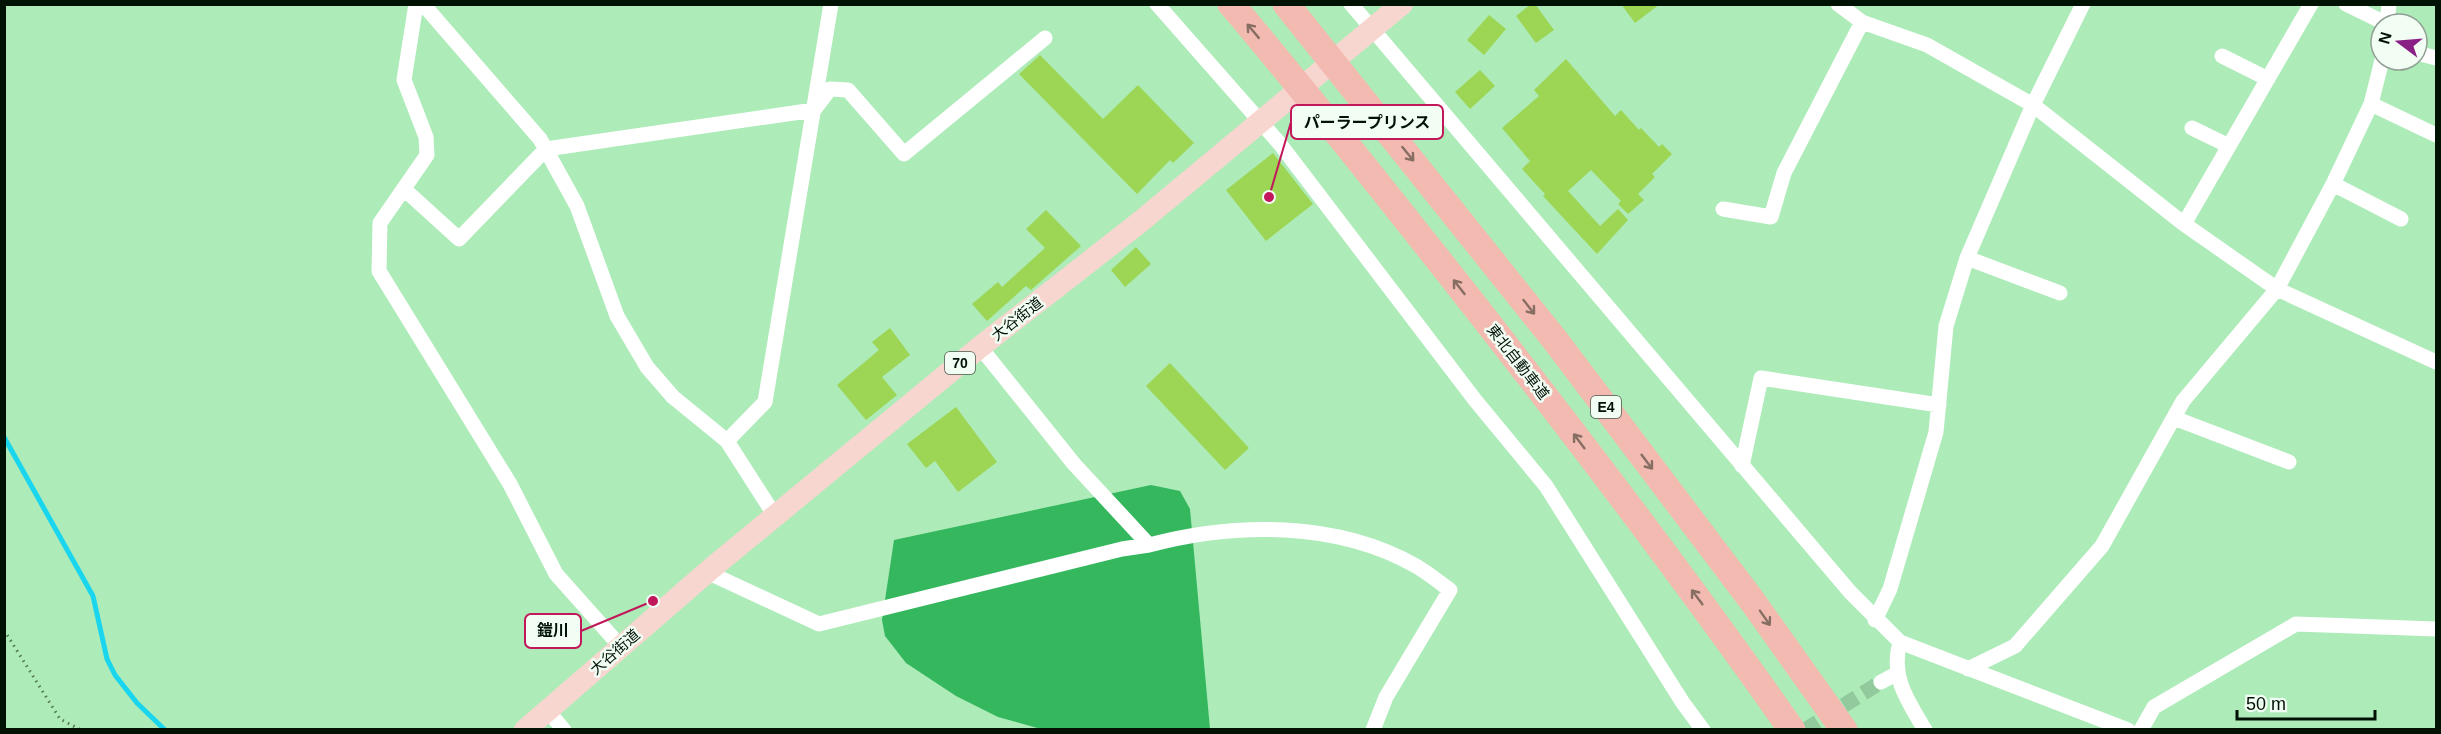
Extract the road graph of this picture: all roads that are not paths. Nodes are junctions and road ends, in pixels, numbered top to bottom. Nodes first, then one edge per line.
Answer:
1 (416, 4) edge
2 (423, 4) edge
3 (831, 4) edge
4 (1157, 4) edge
5 (1231, 4) edge
6 (1287, 4) edge
7 (1351, 4) edge
8 (1402, 4) edge
9 (1838, 4) edge
10 (2083, 4) edge
11 (2311, 4) edge
12 (2346, 4) edge
13 (2389, 4) edge
14 (1862, 22) junction
15 (1372, 29) junction
16 (1045, 38) dead end
17 (2222, 56) dead end
18 (2379, 72) edge
19 (2268, 79) junction
20 (2371, 104) junction
21 (2033, 105) junction
22 (814, 110) junction
23 (1260, 122) junction
24 (2192, 128) dead end
25 (2436, 135) edge
26 (2229, 147) junction
27 (546, 149) junction
28 (2333, 184) junction
29 (404, 189) junction
30 (1723, 208) dead end
31 (2401, 219) dead end
32 (2184, 224) junction
33 (1967, 258) junction
34 (2277, 289) junction
35 (2060, 293) dead end
36 (980, 347) junction
37 (2436, 362) edge
38 (1938, 405) junction
39 (2174, 418) junction
40 (727, 441) junction
41 (2289, 462) dead end
42 (1742, 466) junction
43 (775, 516) junction
44 (1149, 545) junction
45 (707, 572) junction
46 (1875, 620) junction
47 (2436, 629) edge
48 (1900, 642) junction
49 (621, 647) junction
50 (1968, 669) junction
51 (1896, 674) junction
52 (1881, 682) tunnel mouth
53 (547, 710) junction
54 (525, 729) edge
55 (564, 729) edge
56 (1373, 729) edge
57 (1703, 729) edge
58 (1792, 729) edge
59 (1844, 729) edge
60 (1925, 729) edge
61 (2128, 729) edge
62 (2141, 729) edge

1 - 29 street
2 - 27 street
3 - 22 street
4 - 23 street
58 -> 5 highway, 東北自動車道
6 -> 59 highway, E4
7 - 15 street
8 - 15 main road, 大谷街道 / 70
9 - 14 street
10 - 21 street
11 - 19 street
12 - 13 street
14 - 21 street
14 - 30 street
15 - 23 main road, 大谷街道 / 70
15 - 42 street
16 - 22 street
17 - 19 street
18 - 20 street
19 - 26 street
20 - 25 street
20 - 28 street
21 - 32 street
21 - 33 street
22 - 27 street
22 - 40 street
23 - 36 main road, 大谷街道 / 70
23 - 57 street
24 - 26 street
26 - 32 street
27 - 29 street
27 - 40 street
28 - 31 street
28 - 34 street
29 - 49 street
32 - 34 street
33 - 35 street
33 - 38 street
34 - 37 street
34 - 39 street
36 - 43 main road, 大谷街道 / 70
36 - 44 street
38 - 42 street
38 - 46 street
39 - 41 street
39 - 50 street
40 - 43 street
42 - 46 street
43 - 45 main road, 大谷街道 / 70
44 - 45 street
44 - 56 street
45 - 49 main road, 大谷街道 / 70
46 - 48 street
47 - 62 street
48 - 50 street
48 - 51 street
49 - 53 main road, 大谷街道 / 70
50 - 61 street
51 - 52 street
51 - 60 street
53 - 54 main road, 大谷街道 / 70
53 - 55 street

